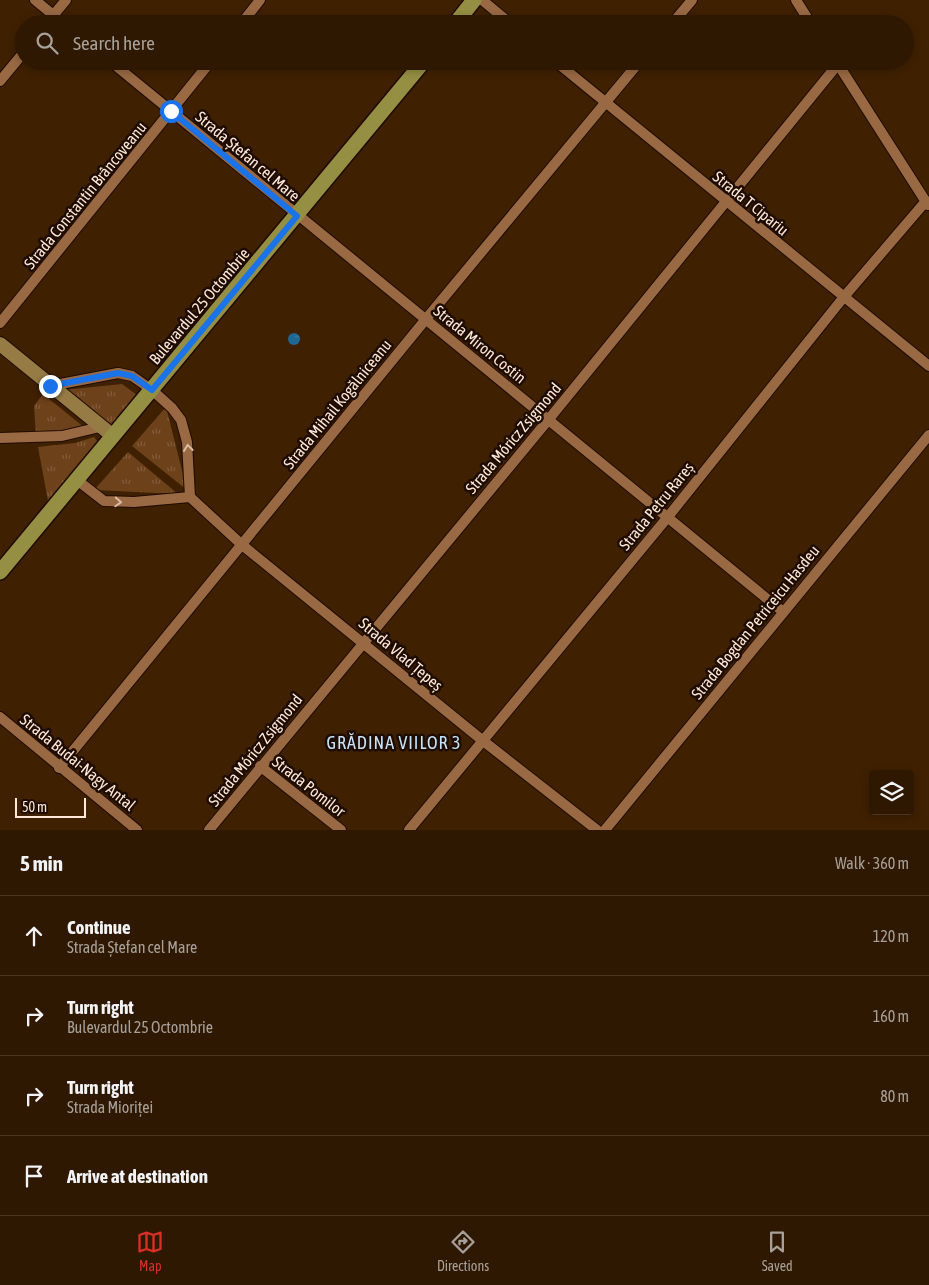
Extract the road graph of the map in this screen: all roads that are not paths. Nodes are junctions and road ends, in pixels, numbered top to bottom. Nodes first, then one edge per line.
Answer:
1 (35, 0) edge
2 (66, 0) edge
3 (260, 0) edge
4 (474, 0) edge
5 (482, 0) edge
6 (692, 0) edge
7 (796, 0) edge
8 (54, 15) joint
9 (248, 15) edge
10 (462, 15) edge
11 (500, 15) edge
12 (680, 15) edge
13 (805, 15) edge
14 (15, 63) edge
15 (121, 70) edge
16 (204, 70) edge
17 (417, 70) edge
18 (566, 70) edge
19 (632, 70) edge
20 (831, 70) edge
21 (842, 70) edge
22 (0, 81) edge
23 (605, 103) junction
24 (171, 111) junction
25 (725, 201) junction
26 (927, 203) edge
27 (297, 216) junction
28 (843, 298) junction
29 (426, 319) junction
30 (0, 323) edge
31 (0, 344) edge
32 (929, 366) edge
33 (50, 386) junction
34 (152, 390) junction
35 (549, 419) junction
36 (100, 427) junction
37 (929, 434) edge
38 (113, 436) junction
39 (0, 438) edge
40 (77, 480) junction
41 (190, 497) junction
42 (667, 518) junction
43 (241, 544) junction
44 (0, 572) edge
45 (782, 611) junction
46 (364, 642) junction
47 (0, 717) edge
48 (482, 740) junction
49 (260, 766) junction
50 (60, 768) junction
51 (137, 830) edge
52 (209, 830) edge
53 (341, 830) edge
54 (409, 830) edge
55 (597, 830) edge
56 (605, 830) edge

1 - 8 street
2 - 8 street
3 - 9 street
4 - 10 main road
5 - 11 street
6 - 12 street
7 - 13 street
14 - 22 street
15 - 24 street, Strada Ștefan cel Mare
16 - 24 street, Strada Constantin Brâncoveanu
17 - 27 main road, Bulevardul 25 Octombrie
18 - 23 street, Strada T Cipariu
19 - 23 street, Strada Mihail Kogălniceanu
20 - 25 street, Strada Móricz Zsigmond
21 - 26 street
23 - 25 street, Strada T Cipariu
23 - 29 street, Strada Mihail Kogălniceanu
24 - 27 street, Strada Ștefan cel Mare
24 - 30 street, Strada Constantin Brâncoveanu
25 - 28 street, Strada T Cipariu
25 - 35 street, Strada Móricz Zsigmond
26 - 28 street, Strada Petru Rareș
27 - 29 street, Strada Miron Costin
27 - 34 main road, Bulevardul 25 Octombrie
28 - 32 street, Strada T Cipariu
28 - 42 street, Strada Petru Rareș
29 - 35 street, Strada Miron Costin
29 - 43 street, Strada Mihail Kogălniceanu
31 - 33 street
33 - 34 street
33 - 36 street
34 - 38 main road, Bulevardul 25 Octombrie
41 -> 34 street
35 - 42 street, Strada Miron Costin
35 - 46 street, Strada Móricz Zsigmond
36 - 38 street
36 - 39 street
37 - 45 street, Strada Bogdan Petriceicu Hasdeu
38 - 40 main road, Bulevardul 25 Octombrie
40 -> 41 street
40 - 44 main road, Bulevardul 25 Octombrie
41 - 43 street, Strada Vlad Țepeș
42 - 45 street, Strada Miron Costin
42 - 48 street, Strada Petru Rareș
43 - 46 street, Strada Vlad Țepeș
43 - 50 street, Strada Mihail Kogălniceanu
45 - 56 street, Strada Bogdan Petriceicu Hasdeu
46 - 48 street, Strada Vlad Țepeș
46 - 49 street, Strada Móricz Zsigmond
47 - 50 street, Strada Budai-Nagy Antal
48 - 54 street, Strada Petru Rareș
48 - 55 street, Strada Vlad Țepeș
49 - 52 street, Strada Móricz Zsigmond
49 - 53 street, Strada Pomilor
50 - 51 street, Strada Budai-Nagy Antal

